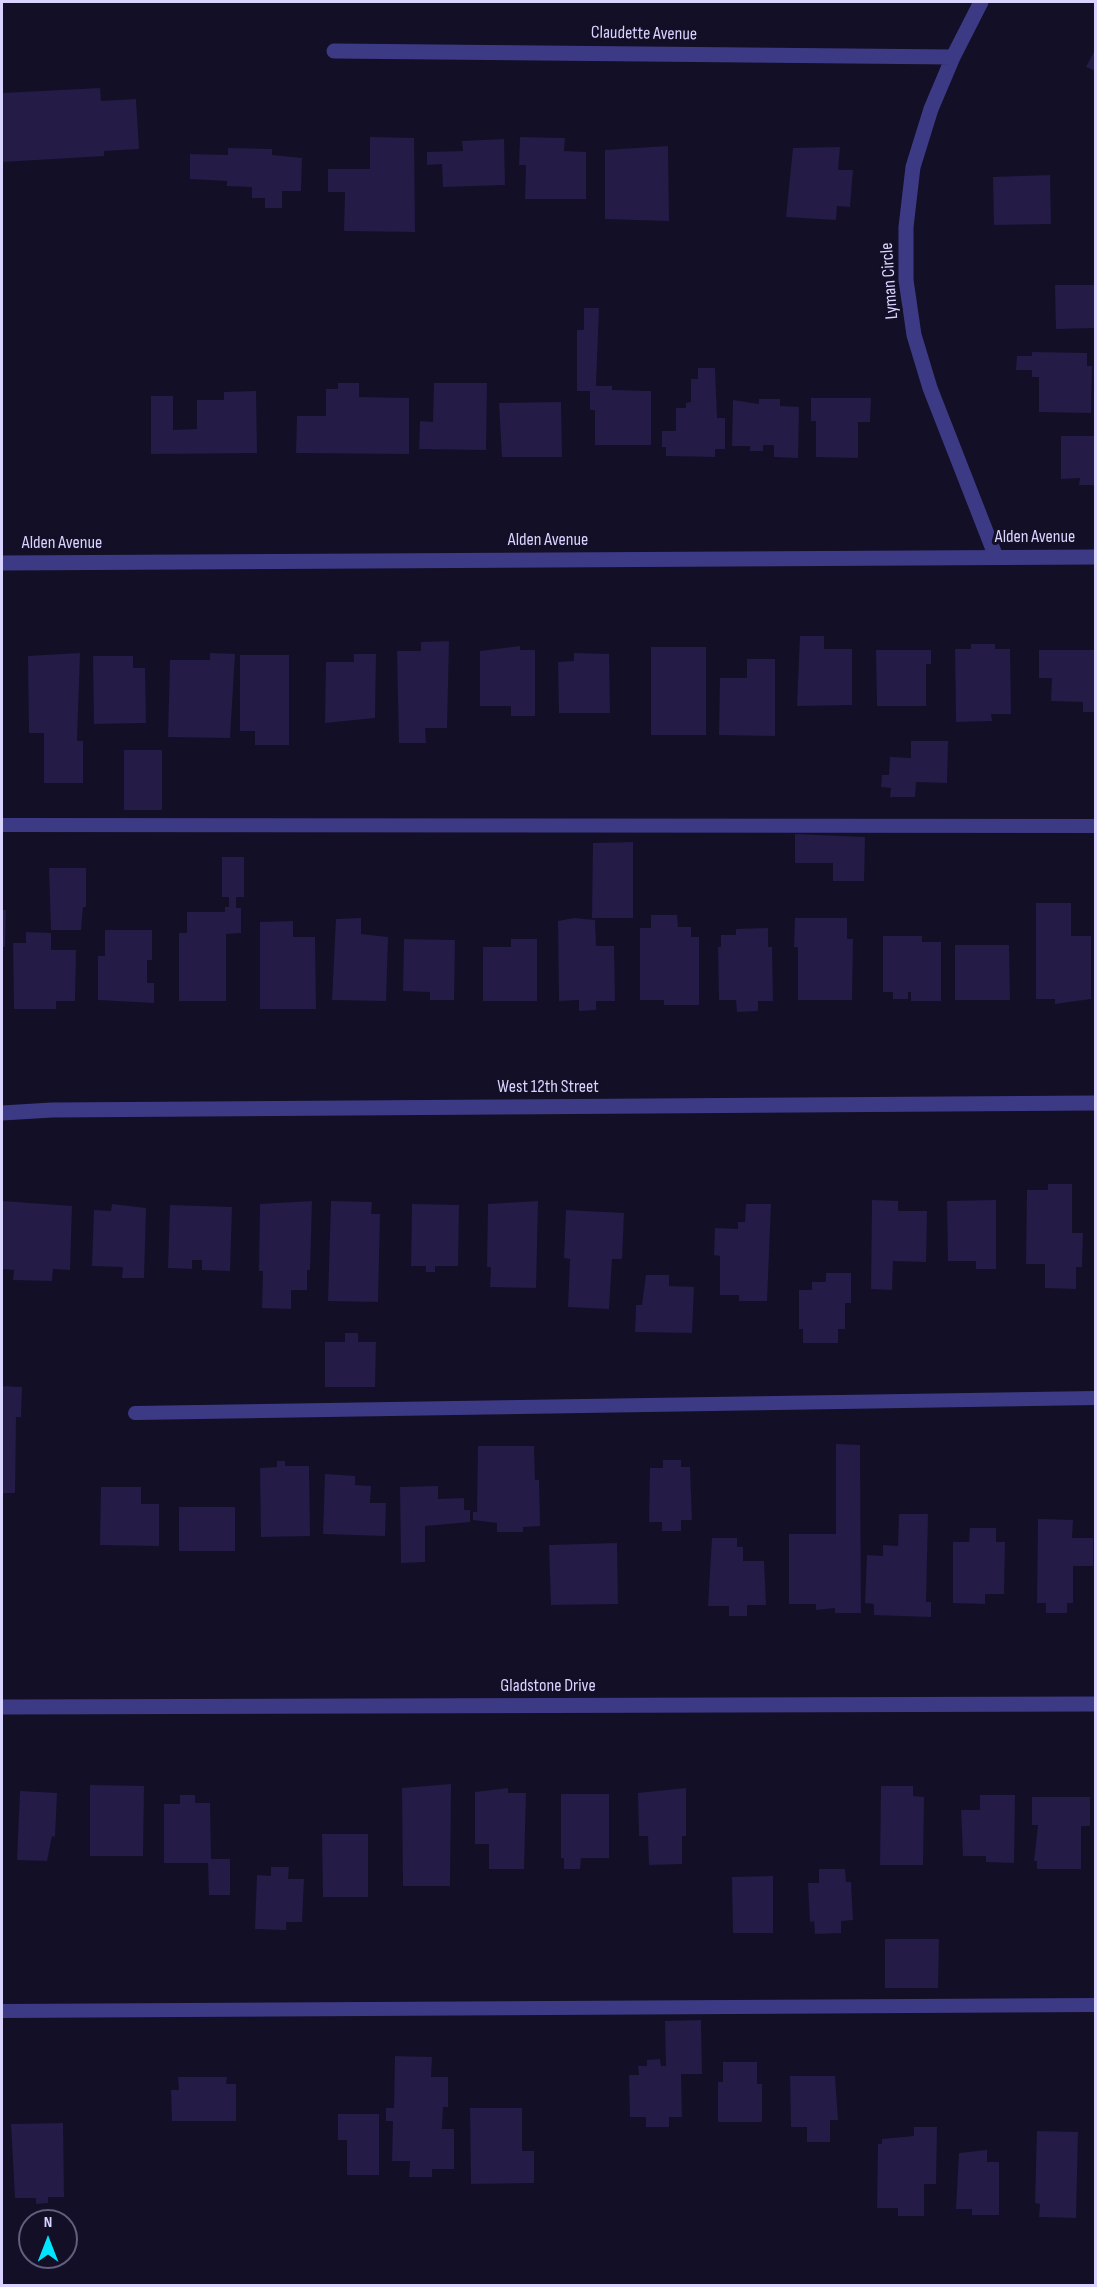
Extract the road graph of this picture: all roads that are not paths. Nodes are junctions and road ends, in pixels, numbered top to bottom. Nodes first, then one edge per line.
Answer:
1 (981, 2) edge
2 (334, 51) dead end
3 (953, 57) junction
4 (996, 556) junction
5 (1095, 557) edge
6 (2, 563) edge
7 (2, 825) edge
8 (1095, 826) edge
9 (1095, 1103) edge
10 (2, 1113) edge
11 (1095, 1398) edge
12 (135, 1413) dead end
13 (1095, 1704) edge
14 (2, 1707) edge
15 (1095, 2006) edge
16 (2, 2011) edge

1 - 3 street, Lyman Circle
2 - 3 street, Claudette Avenue
3 - 4 street, Lyman Circle
4 - 5 street, Alden Avenue
4 - 6 street, Alden Avenue
7 - 8 lane
9 - 10 street, West 12th Street
11 - 12 lane
13 - 14 street, Gladstone Drive
15 - 16 lane

